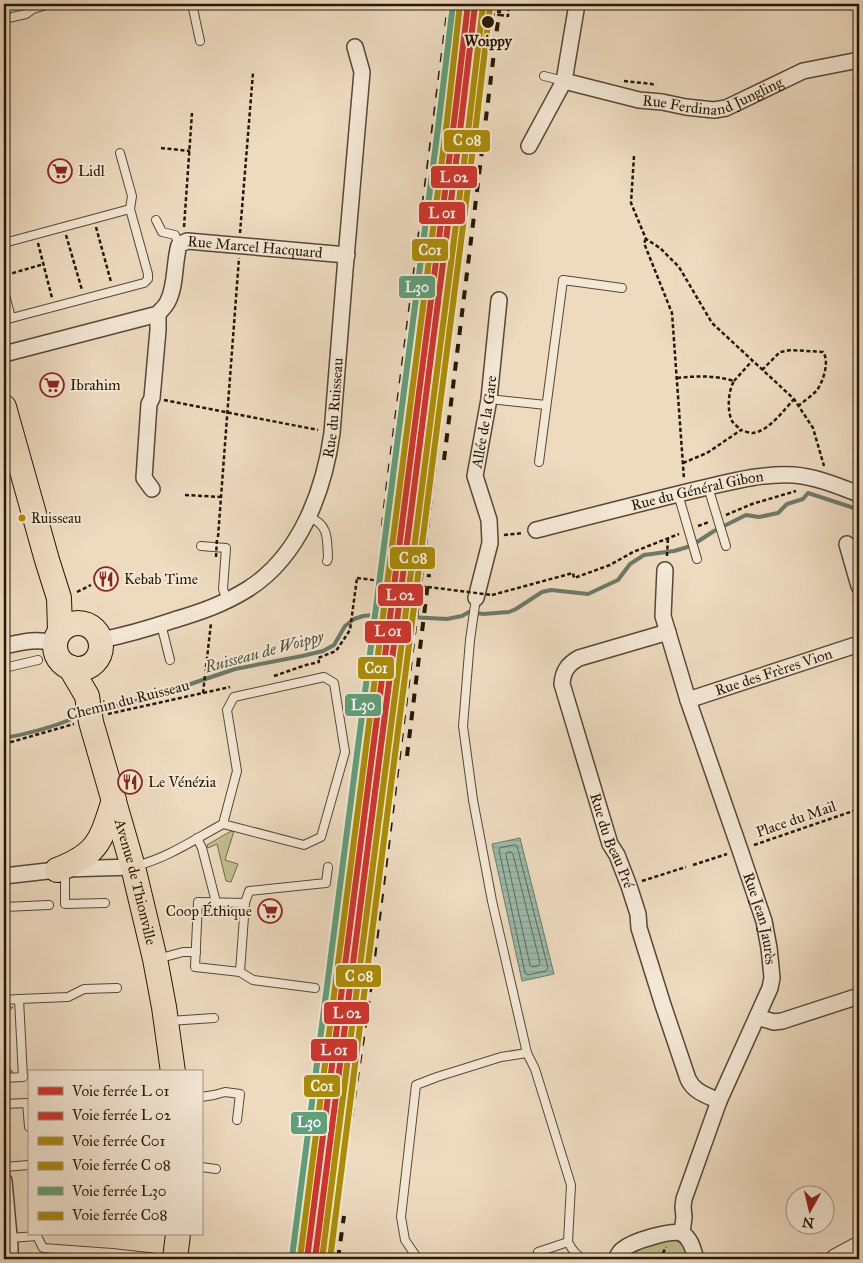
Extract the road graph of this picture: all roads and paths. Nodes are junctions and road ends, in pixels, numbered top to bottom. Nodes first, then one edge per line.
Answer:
1 (50, 4) edge
2 (192, 4) edge
3 (459, 4) edge
4 (509, 4) edge
5 (577, 4) edge
6 (483, 13) junction
7 (4, 19) edge
8 (480, 36) dead end
9 (200, 41) dead end
10 (355, 47) dead end
11 (859, 60) edge
12 (253, 72) dead end
13 (544, 76) dead end
14 (564, 81) junction
15 (624, 81) dead end
16 (658, 88) dead end
17 (192, 113) dead end
18 (529, 146) dead end
19 (161, 148) dead end
20 (190, 152) junction
21 (120, 153) dead end
22 (634, 156) dead end
23 (130, 209) junction
24 (93, 219) junction
25 (156, 220) dead end
26 (64, 227) junction
27 (646, 239) junction
28 (38, 242) dead end
29 (183, 243) junction
30 (4, 244) edge
31 (239, 246) junction
32 (346, 255) junction
33 (44, 264) junction
34 (6, 275) dead end
35 (622, 288) dead end
36 (4, 291) edge
37 (114, 291) junction
38 (84, 299) junction
39 (499, 300) dead end
40 (55, 306) junction
41 (158, 314) junction
42 (8, 319) edge
43 (4, 354) edge
44 (752, 361) junction
45 (762, 370) junction
46 (676, 378) junction
47 (734, 382) junction
48 (152, 398) junction
49 (489, 399) junction
50 (794, 399) junction
51 (546, 405) junction
52 (798, 406) junction
53 (4, 407) edge
54 (227, 412) junction
55 (741, 430) junction
56 (332, 433) junction
57 (9, 444) edge
58 (538, 462) dead end
59 (683, 463) junction
60 (684, 478) dead end
61 (830, 483) junction
62 (708, 487) junction
63 (152, 489) dead end
64 (678, 494) junction
65 (859, 494) edge
66 (185, 495) dead end
67 (220, 497) junction
68 (308, 517) junction
69 (536, 530) joint
70 (490, 535) junction
71 (668, 537) dead end
72 (847, 544) dead end
73 (201, 546) dead end
74 (726, 546) dead end
75 (216, 557) dead end
76 (697, 559) dead end
77 (327, 561) dead end
78 (666, 566) joint
79 (574, 578) dead end
80 (859, 586) edge
81 (227, 601) junction
82 (475, 608) joint
83 (161, 624) junction
84 (65, 632) junction
85 (668, 632) junction
86 (100, 640) junction
87 (4, 643) edge
88 (859, 644) edge
89 (38, 660) dead end
90 (170, 660) dead end
91 (81, 665) junction
92 (4, 668) edge
93 (205, 672) dead end
94 (268, 678) dead end
95 (232, 687) dead end
96 (203, 692) junction
97 (688, 700) junction
98 (89, 707) junction
99 (4, 744) edge
100 (114, 800) junction
101 (859, 809) edge
102 (223, 824) junction
103 (197, 838) junction
104 (740, 850) junction
105 (693, 865) dead end
106 (133, 866) junction
107 (328, 867) dead end
108 (686, 867) dead end
109 (61, 870) junction
110 (4, 876) edge
111 (629, 886) junction
112 (216, 902) junction
113 (105, 903) dead end
114 (245, 903) junction
115 (49, 905) dead end
116 (4, 907) edge
117 (196, 952) junction
118 (155, 960) junction
119 (240, 972) junction
120 (118, 988) dead end
121 (315, 988) dead end
122 (859, 996) edge
123 (19, 999) junction
124 (4, 1000) edge
125 (757, 1016) junction
126 (214, 1018) dead end
127 (166, 1021) junction
128 (527, 1053) junction
129 (173, 1070) edge
130 (4, 1078) edge
131 (202, 1096) edge
132 (719, 1101) junction
133 (28, 1103) edge
134 (4, 1104) edge
135 (237, 1120) dead end
136 (28, 1165) edge
137 (4, 1167) edge
138 (202, 1167) edge
139 (216, 1169) dead end
140 (4, 1181) edge
141 (5, 1201) edge
142 (682, 1233) junction
143 (178, 1236) edge
144 (10, 1238) junction
145 (568, 1242) junction
146 (859, 1246) edge
147 (10, 1259) edge
148 (166, 1259) edge
149 (175, 1259) edge
150 (418, 1259) edge
151 (540, 1259) edge
152 (585, 1259) edge
153 (616, 1259) edge
154 (696, 1259) edge
155 (835, 1259) edge

1 - 7 lane
2 - 9 lane
3 - 6 path, bridge
4 - 6 path, bridge
5 - 14 street
6 - 8 path
10 - 32 street, Rue du Ruisseau
11 - 14 street, Rue Ferdinand Jungling
12 - 31 path
13 - 14 lane
14 - 18 street
15 - 16 path
17 - 20 path
19 - 20 path
20 - 29 path
21 - 23 lane
22 - 27 path
23 - 24 lane
23 - 37 lane
24 - 26 lane
24 - 37 path
25 - 29 lane
26 - 30 lane
26 - 38 path
27 - 44 path
27 - 46 path
28 - 33 path
29 - 31 street, Rue Marcel Hacquard
29 - 41 street, Rue Marcel Hacquard
31 - 32 street, Rue Marcel Hacquard
31 - 54 path
32 - 56 street, Rue du Ruisseau
33 - 34 path
33 - 40 path
35 - 51 lane
36 - 42 lane
37 - 38 lane
38 - 40 lane
39 - 49 street, Allée de la Gare
40 - 42 lane
41 - 43 street
41 - 48 street
44 - 45 path
44 - 47 path
45 - 50 path
45 - 52 path
46 - 47 path
46 - 59 path
47 - 55 path
48 - 54 path
48 - 63 street
49 - 51 lane
49 - 70 street, Allée de la Gare
50 - 52 path
50 - 55 path
51 - 58 lane
52 - 61 path
53 - 57 main road
54 - 56 path
54 - 67 path
55 - 59 path
56 - 68 street, Rue du Ruisseau
57 - 84 main road
59 - 60 path
61 - 62 street, Rue du Général Gibon
61 - 65 street, Rue du Général Gibon
62 - 64 street, Rue du Général Gibon
62 - 74 lane
64 - 69 street, Rue du Général Gibon
64 - 76 lane
66 - 67 path
67 - 75 path, bridge
68 - 77 lane
68 - 81 street, Rue du Ruisseau
69 - 70 path
70 - 82 street, Allée de la Gare
71 - 78 path
72 - 80 street
73 - 81 lane
78 - 85 street, Rue Jean Jaurès
79 - 94 path, bridge
81 - 83 street, Rue du Ruisseau
82 - 128 lane
83 - 86 street, Rue du Ruisseau
83 - 90 lane
84 - 86 main road
84 - 87 street
84 - 91 main road
85 - 97 street, Rue Jean Jaurès
85 - 111 street, Rue du Beau Pré
86 - 91 main road
88 - 97 street, Rue des Frères Vion
89 - 92 lane
91 - 98 main road, Avenue de Thionville
93 - 96 path
95 - 96 path, Chemin du Ruisseau
96 - 98 path, Chemin du Ruisseau
97 - 104 street, Rue Jean Jaurès
98 - 99 path, Chemin du Ruisseau
98 - 100 main road, Avenue de Thionville
100 - 106 main road, Avenue de Thionville
100 - 109 main road
101 - 104 path, Place du Mail
102 - 102 lane
102 - 103 lane
103 - 106 lane
103 - 112 lane
104 - 105 path, Place du Mail
104 - 125 street, Rue Jean Jaurès
106 - 109 street
106 - 118 main road, Avenue de Thionville
107 - 114 lane
108 - 111 path
109 - 110 street
109 - 113 lane
111 - 132 street, Rue du Beau Pré
112 - 114 lane
112 - 117 lane
114 - 119 lane
115 - 116 lane
117 - 118 lane
117 - 119 lane
118 - 127 main road, Avenue de Thionville
119 - 121 lane
120 - 123 lane
122 - 125 street
123 - 124 lane
123 - 130 lane
125 - 132 street, Rue Jean Jaurès
126 - 127 lane
127 - 129 main road, Avenue de Thionville
128 - 145 lane
128 - 150 lane
131 - 135 lane
132 - 142 street, Rue Jean Jaurès
133 - 134 lane
136 - 137 lane
138 - 139 lane
140 - 141 street
141 - 144 street
142 - 153 street
142 - 154 street
143 - 149 main road
144 - 147 street
144 - 148 lane
145 - 151 lane
145 - 152 lane
146 - 155 street

